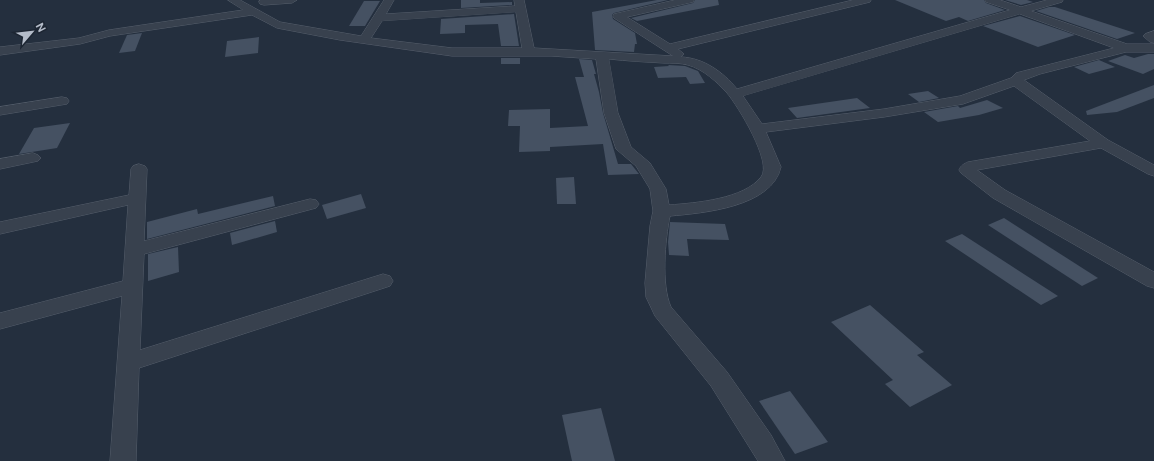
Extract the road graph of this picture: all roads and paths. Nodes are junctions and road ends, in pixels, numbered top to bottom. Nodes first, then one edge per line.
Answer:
1 (233, 0) edge
2 (292, 0) edge
3 (389, 0) edge
4 (689, 0) edge
5 (866, 0) edge
6 (990, 0) edge
7 (1058, 0) edge
8 (266, 1) edge
9 (520, 2) edge
10 (1020, 10) junction
11 (251, 11) junction
12 (378, 18) junction
13 (1154, 34) edge
14 (364, 40) junction
15 (1154, 40) edge
16 (668, 48) junction
17 (1126, 48) junction
18 (1154, 48) edge
19 (0, 51) edge
20 (529, 52) junction
21 (602, 55) junction
22 (1154, 58) edge
23 (690, 61) junction
24 (1016, 81) junction
25 (735, 94) junction
26 (62, 101) dead end
27 (0, 110) edge
28 (757, 129) junction
29 (1103, 143) junction
30 (33, 158) dead end
31 (0, 164) edge
32 (139, 169) dead end
33 (1154, 171) edge
34 (137, 198) junction
35 (310, 204) dead end
36 (662, 211) junction
37 (0, 228) edge
38 (134, 250) junction
39 (383, 281) dead end
40 (1154, 281) edge
41 (132, 286) junction
42 (0, 321) edge
43 (129, 362) junction
44 (123, 461) edge
45 (772, 461) edge

1 - 11 street
2 - 8 street
3 - 12 street
4 - 16 street
5 - 16 street
6 - 10 street
7 - 10 street
8 - 11 street
9 - 12 street
9 - 20 street
10 - 17 street
10 - 25 street
11 - 14 street
11 - 19 street
12 - 14 street
13 - 15 street
14 - 20 street
16 - 23 street
17 - 18 street
17 - 22 street
17 - 24 street
20 - 21 street
21 - 23 street
21 - 36 street
23 - 25 street
24 - 28 street
24 - 29 street
25 - 28 street
26 - 27 street
28 - 36 street
29 - 33 street
29 - 40 street
30 - 31 street
32 - 34 street
34 - 37 street
34 - 38 street
35 - 38 street
36 - 45 street
38 - 41 street
39 - 43 street
41 - 42 street
41 - 43 street
43 - 44 street

